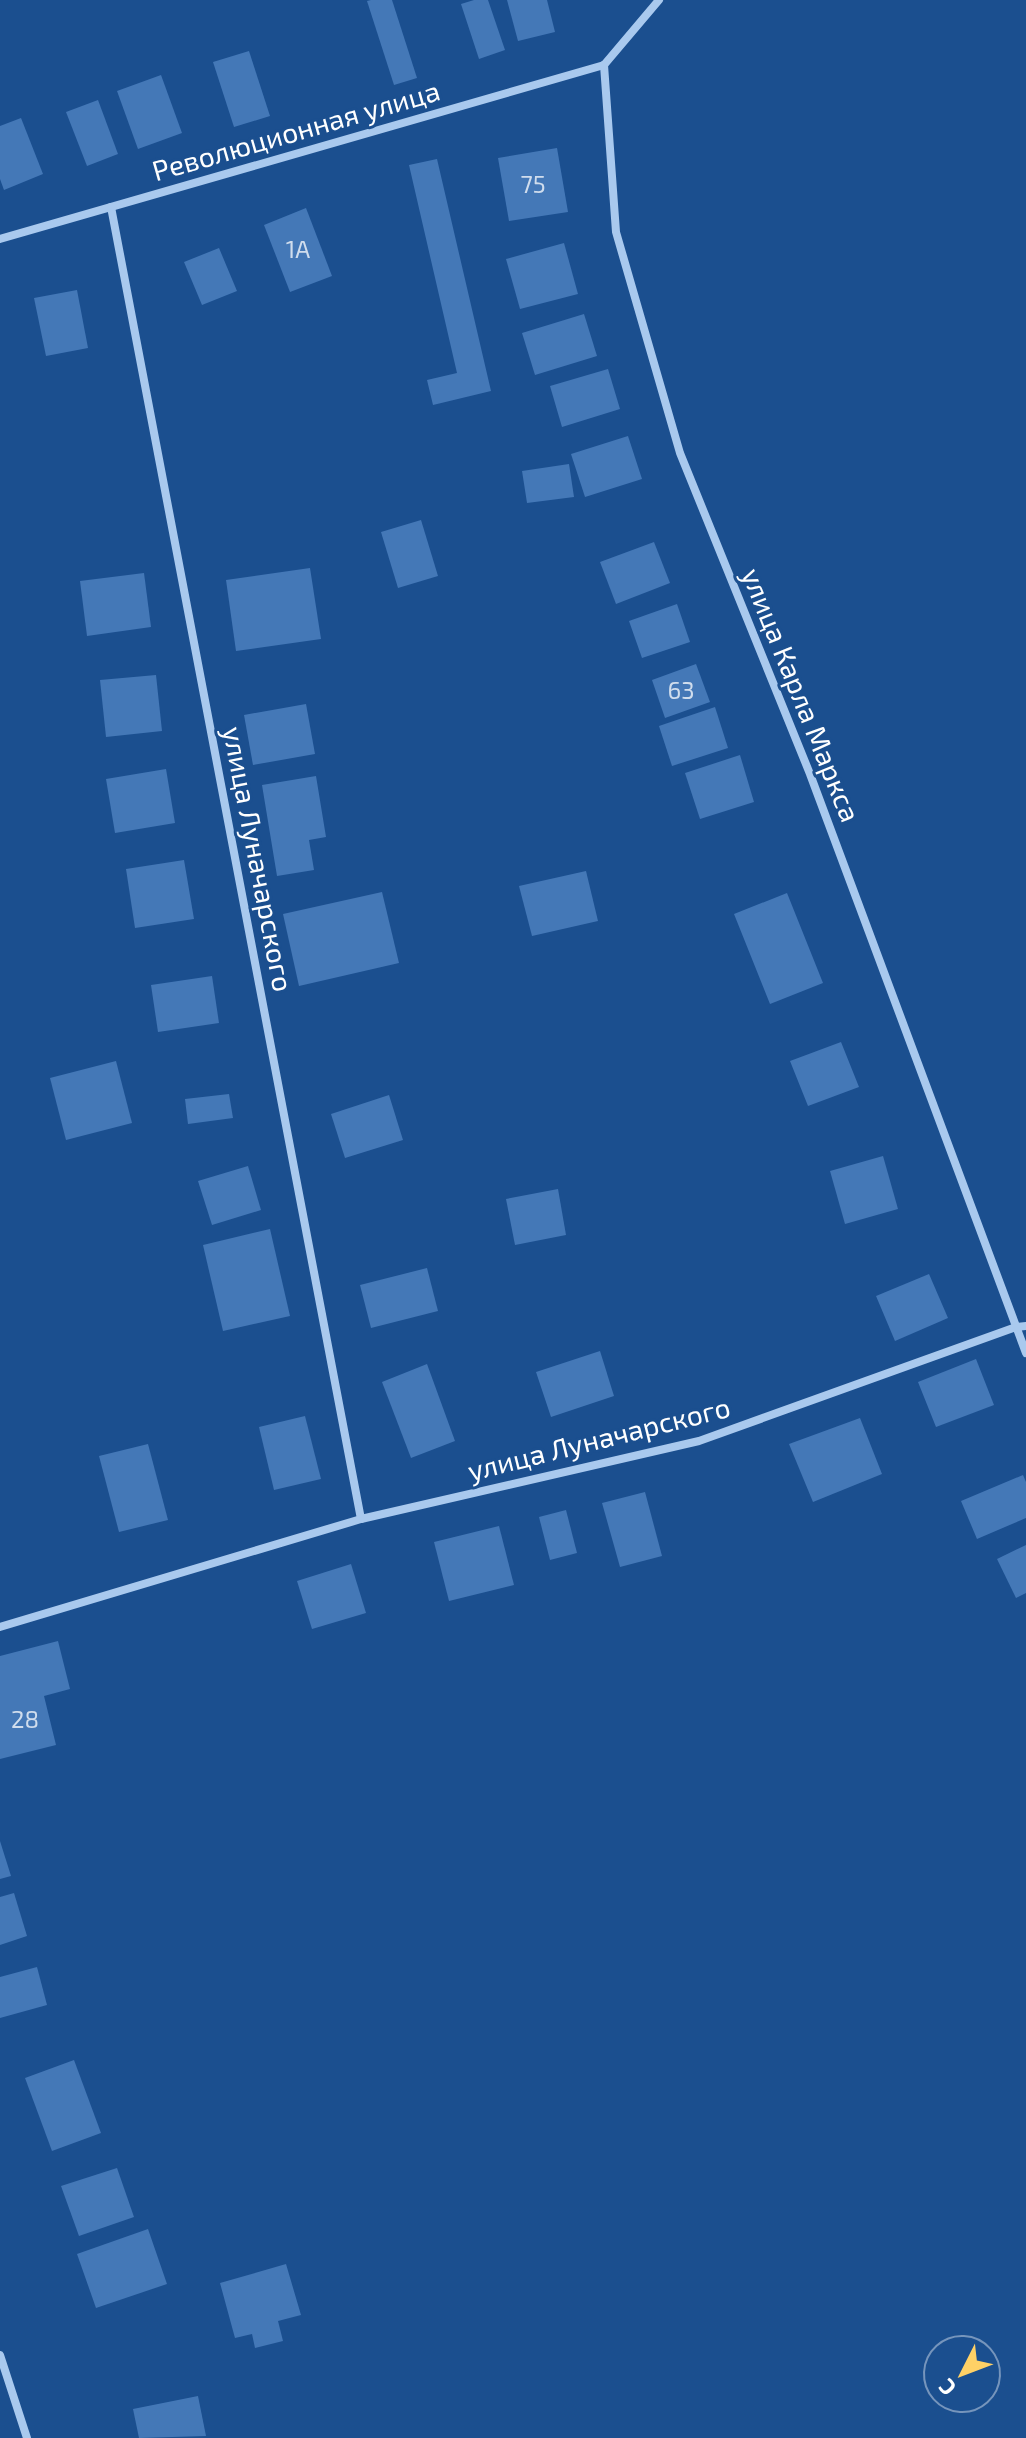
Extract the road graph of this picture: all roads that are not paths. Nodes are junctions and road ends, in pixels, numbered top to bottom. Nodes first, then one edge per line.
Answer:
1 (659, 0) edge
2 (604, 65) junction
3 (111, 207) junction
4 (0, 239) edge
5 (1026, 1326) edge
6 (1016, 1327) junction
7 (1026, 1353) edge
8 (361, 1519) junction
9 (0, 1627) edge
10 (0, 2355) edge
11 (27, 2438) edge

1 - 2 street
2 - 3 street, Революционная улица
2 - 6 street, улица Карла Маркса
3 - 4 street, Революционная улица
3 - 8 street, улица Луначарского
5 - 6 street, улица Луначарского
6 - 7 street, улица Карла Маркса
6 - 8 street, улица Луначарского
8 - 9 street, улица Луначарского
10 - 11 street

